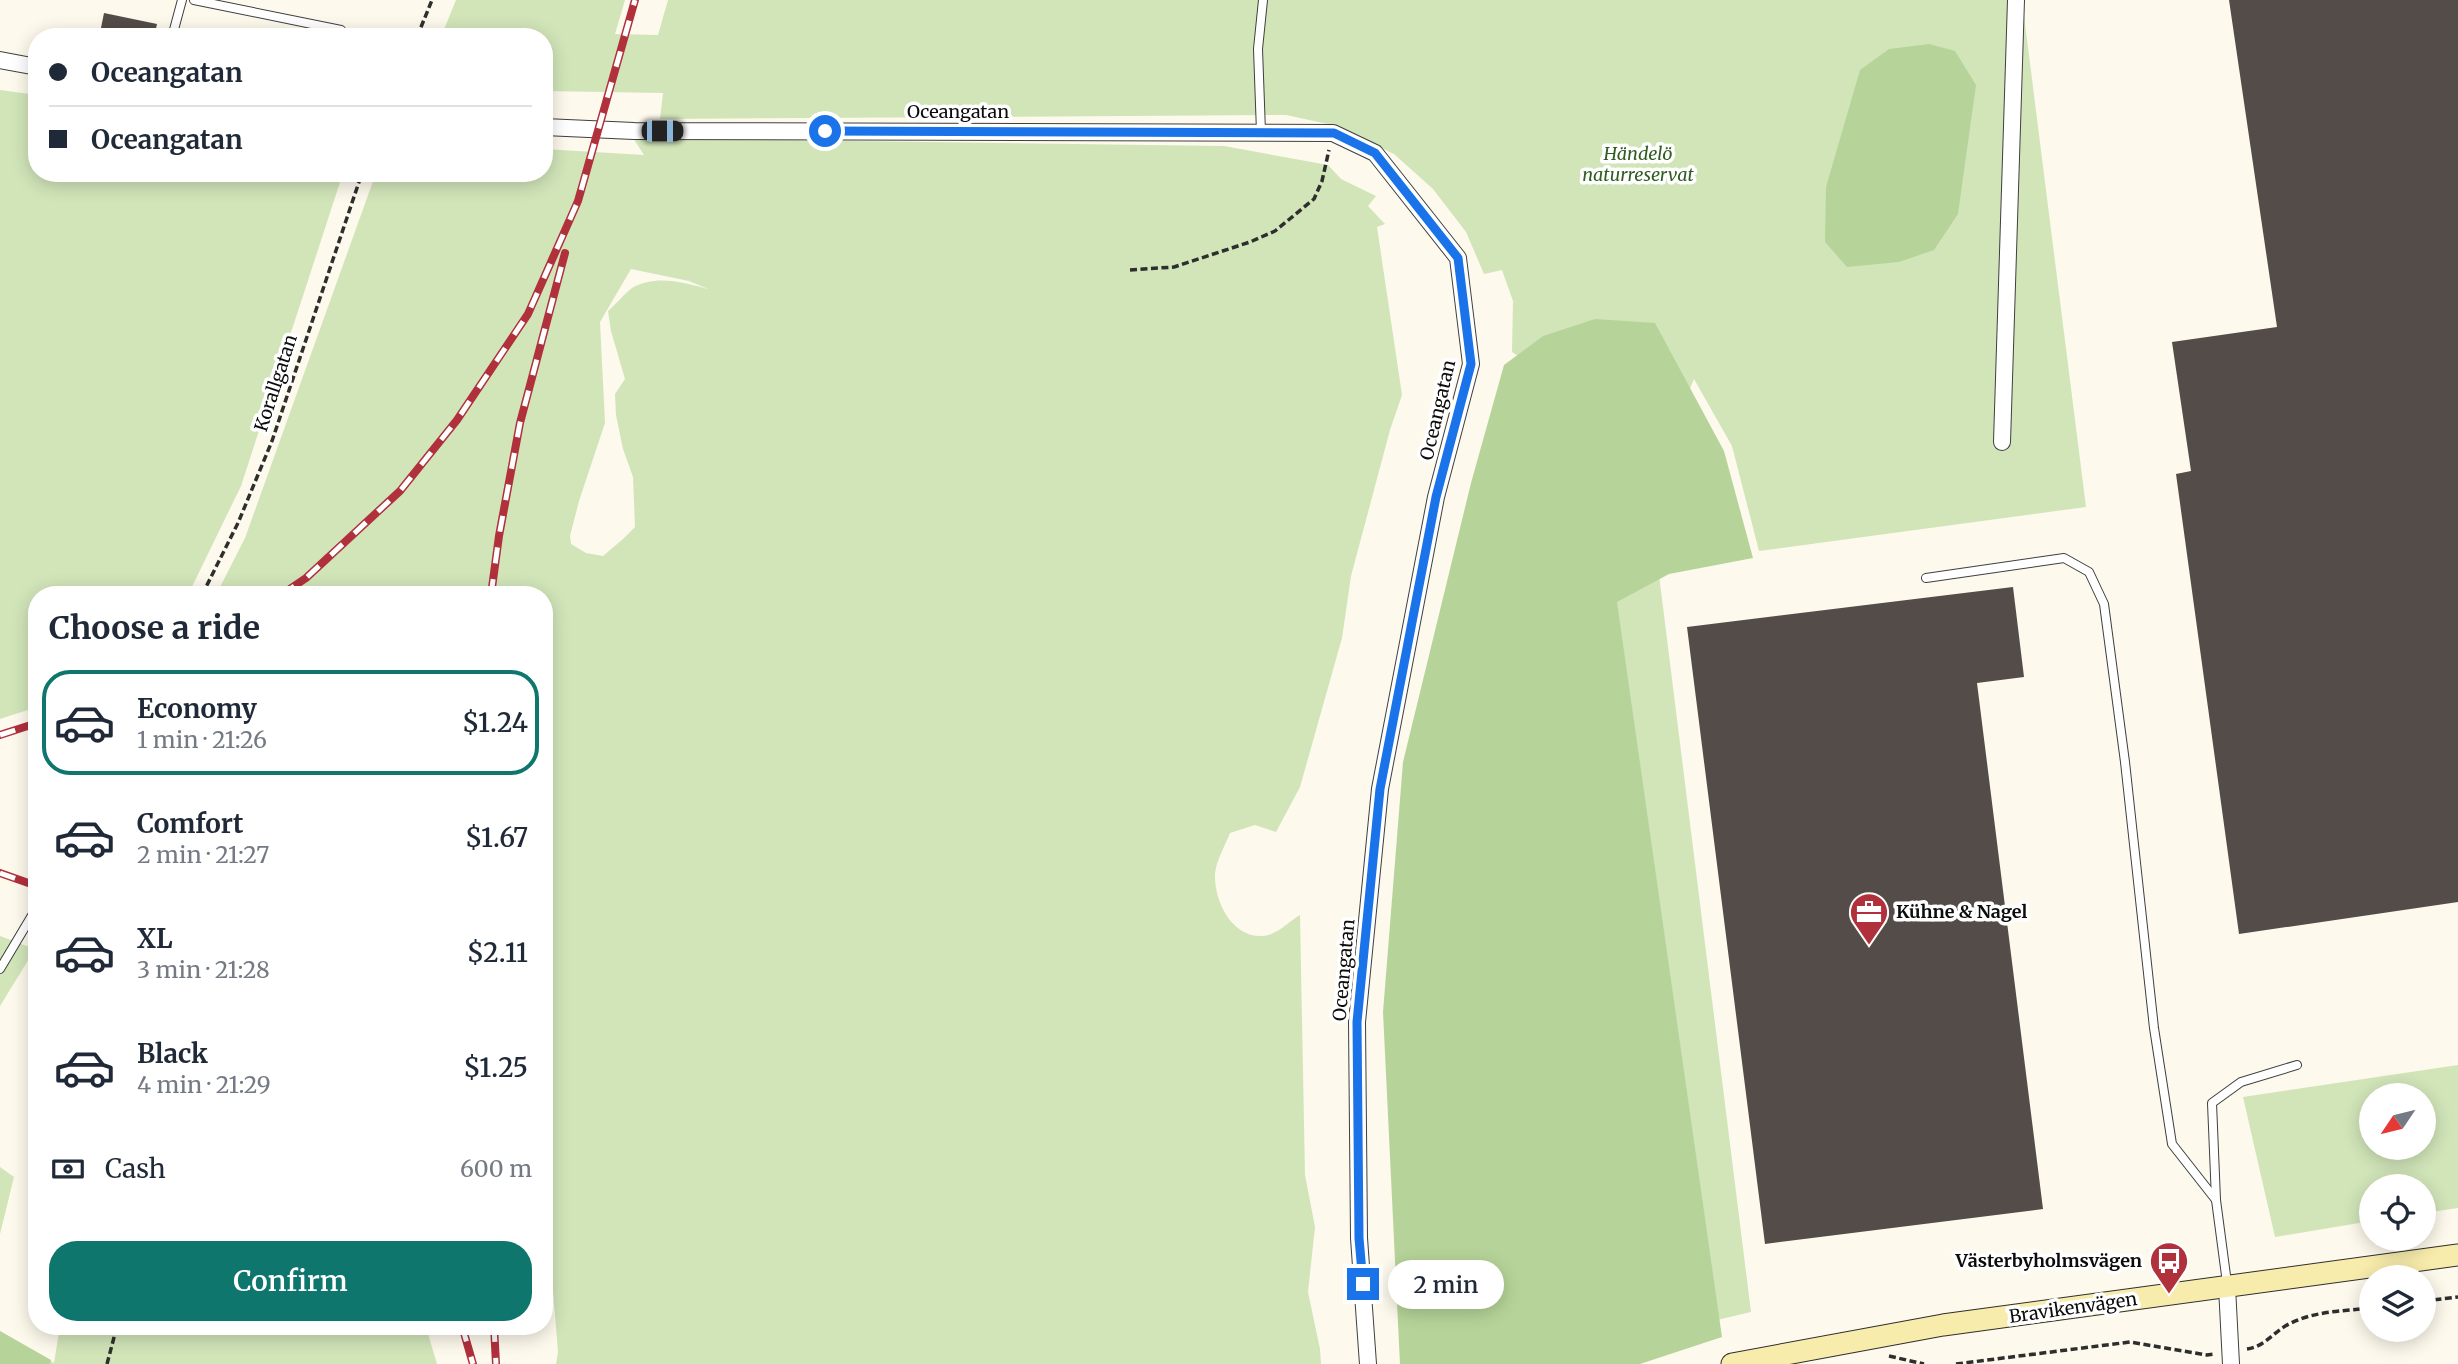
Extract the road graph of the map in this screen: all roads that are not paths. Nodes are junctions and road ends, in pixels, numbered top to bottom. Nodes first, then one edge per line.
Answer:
1 (182, 0) edge
2 (194, 0) edge
3 (1263, 0) edge
4 (2016, 0) edge
5 (174, 28) edge
6 (331, 28) edge
7 (0, 60) edge
8 (28, 65) edge
9 (553, 127) edge
10 (1261, 132) junction
11 (2002, 442) dead end
12 (1926, 578) dead end
13 (28, 922) edge
14 (0, 969) edge
15 (2297, 1065) dead end
16 (2217, 1200) junction
17 (2458, 1255) edge
18 (2227, 1287) junction
19 (2231, 1358) edge
20 (1368, 1364) edge
21 (1732, 1364) edge

1 - 5 lane
2 - 6 lane
3 - 10 lane
4 - 11 street
7 - 8 street
9 - 10 street, Oceangatan
10 - 20 street, Oceangatan
12 - 16 lane
13 - 14 lane
15 - 16 lane
16 - 18 lane
17 - 18 street, Bravikenvägen
18 - 19 street
18 - 21 street, Bravikenvägen

